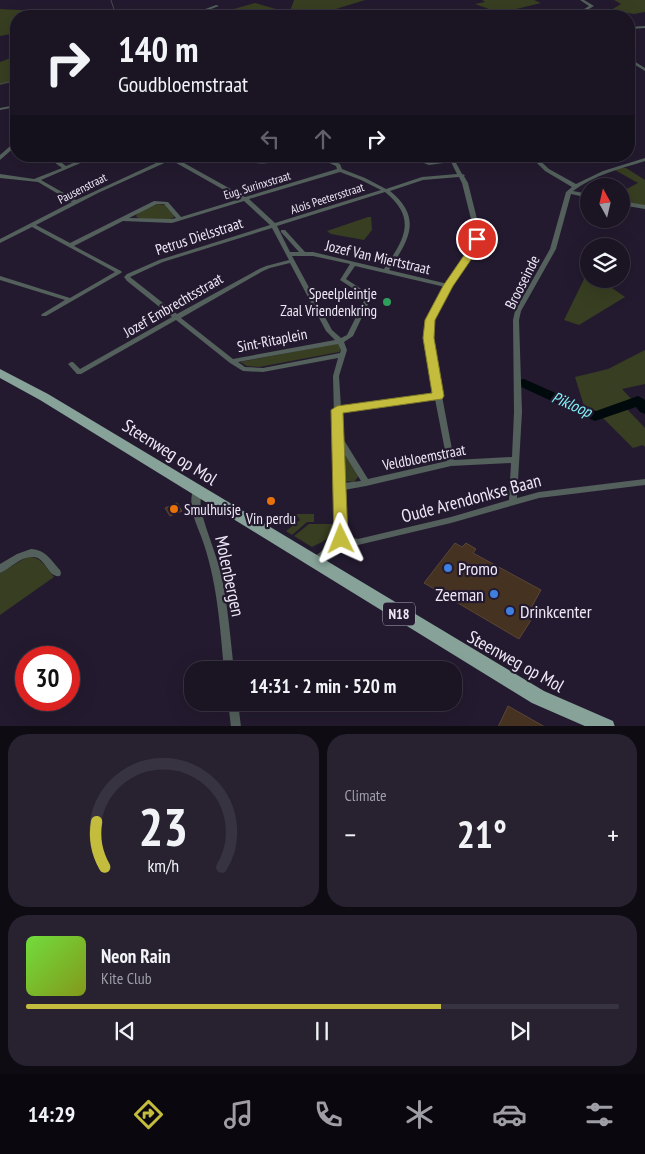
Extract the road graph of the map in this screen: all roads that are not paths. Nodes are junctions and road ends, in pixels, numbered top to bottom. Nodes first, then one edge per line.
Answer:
1 (582, 0) edge
2 (217, 6) dead end
3 (206, 10) edge
4 (585, 10) edge
5 (10, 149) edge
6 (0, 158) edge
7 (57, 162) edge
8 (80, 162) edge
9 (160, 162) edge
10 (180, 162) edge
11 (268, 162) edge
12 (331, 162) edge
13 (422, 162) edge
14 (439, 162) edge
15 (454, 162) edge
16 (538, 162) edge
17 (634, 162) edge
18 (255, 163) edge
19 (66, 168) junction
20 (340, 170) junction
21 (0, 176) edge
22 (462, 176) junction
23 (36, 180) junction
24 (575, 186) junction
25 (386, 190) junction
26 (569, 192) junction
27 (580, 194) edge
28 (245, 199) junction
29 (75, 202) junction
30 (630, 204) edge
31 (645, 207) edge
32 (123, 219) junction
33 (180, 219) junction
34 (32, 225) junction
35 (274, 226) junction
36 (283, 231) dead end
37 (0, 241) edge
38 (71, 245) junction
39 (303, 253) junction
40 (288, 254) junction
41 (292, 261) junction
42 (353, 264) junction
43 (386, 271) junction
44 (0, 278) edge
45 (448, 286) junction
46 (70, 300) junction
47 (44, 315) dead end
48 (176, 317) junction
49 (340, 341) junction
50 (343, 355) junction
51 (232, 361) junction
52 (71, 364) dead end
53 (0, 372) edge
54 (438, 396) junction
55 (337, 410) junction
56 (338, 436) junction
57 (514, 460) junction
58 (451, 463) junction
59 (645, 482) edge
60 (366, 483) junction
61 (340, 487) junction
62 (196, 490) junction
63 (514, 501) junction
64 (341, 539) junction
65 (315, 562) junction
66 (0, 568) edge
67 (57, 573) dead end
68 (228, 661) edge
69 (234, 711) edge
70 (236, 726) edge
71 (607, 726) edge

1 - 4 street
2 - 3 street
5 - 6 street
7 - 19 street
8 - 19 street
9 - 29 street, Pausenstraat
10 - 28 street
11 - 18 street
12 - 20 street
13 - 14 street
15 - 22 street
16 - 24 street
17 - 24 street, Brooseinde
19 - 23 street
20 - 25 street
20 - 28 street, Eug. Surinxstraat
21 - 23 street
22 - 25 street, Alois Peetersstraat
22 - 45 street
23 - 29 street
24 - 26 street, Brooseinde
25 - 35 street, Alois Peetersstraat
25 - 43 street
26 - 27 street
26 - 57 street, Brooseinde
28 - 33 street, Eug. Surinxstraat
28 - 35 street
29 - 34 street, Pausenstraat
30 - 31 street
32 - 33 street, Eug. Surinxstraat
32 - 33 street
32 - 38 street
34 - 37 street, Pausenstraat
34 - 38 street
35 - 40 street
35 - 48 street, Petrus Dielsstraat
36 - 39 street
38 - 46 street
39 - 40 street, Jozef Van Miertstraat
39 - 42 street, Jozef Van Miertstraat
40 - 41 street
41 - 48 street, Jozef Embrechtsstraat
41 - 49 street
42 - 43 street, Jozef Van Miertstraat
42 - 49 street
43 - 45 street, Jozef Van Miertstraat
44 - 46 street
45 - 54 street
46 - 47 street
48 - 51 street
48 - 52 street, Jozef Embrechtsstraat
49 - 50 street
49 - 51 street, Sint-Ritaplein
50 - 51 street, Sint-Ritaplein
50 - 55 street
53 - 62 main road, Steenweg op Mol / N18
54 - 55 street
54 - 58 street
55 - 56 street
56 - 60 street
56 - 61 street
57 - 58 street, Veldbloemstraat
57 - 63 street, Brooseinde
58 - 60 street, Veldbloemstraat
59 - 63 street, Oude Arendonkse Baan
60 - 61 street, Veldbloemstraat
61 - 64 street
62 - 65 main road, Steenweg op Mol / N18
62 - 68 street, Molenbergen
63 - 64 street, Oude Arendonkse Baan
64 - 65 street
65 - 71 main road, Steenweg op Mol / N18
66 - 67 street
69 - 70 street

